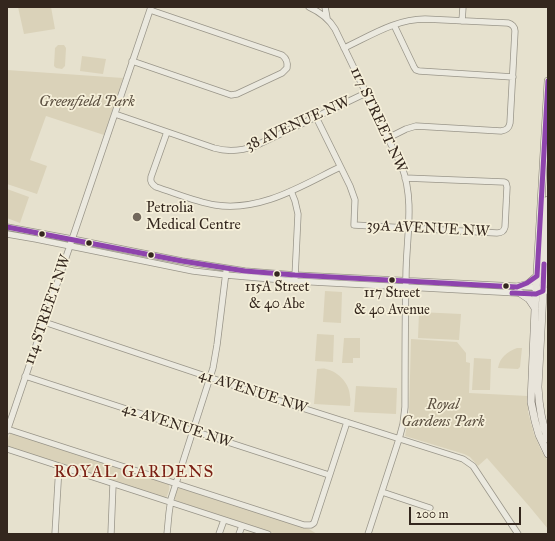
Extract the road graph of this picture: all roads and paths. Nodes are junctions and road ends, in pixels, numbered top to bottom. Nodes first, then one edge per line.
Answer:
1 (310, 7) edge
2 (325, 7) edge
3 (462, 7) edge
4 (151, 9) edge
5 (327, 19) junction
6 (462, 21) junction
7 (394, 25) junction
8 (344, 48) junction
9 (132, 61) junction
10 (513, 77) junction
11 (548, 81) edge
12 (366, 93) junction
13 (114, 114) junction
14 (316, 117) junction
15 (167, 132) junction
16 (388, 138) junction
17 (340, 167) junction
18 (405, 178) junction
19 (291, 191) junction
20 (548, 200) edge
21 (7, 227) edge
22 (408, 229) junction
23 (7, 234) edge
24 (72, 239) junction
25 (70, 246) junction
26 (227, 268) junction
27 (226, 275) junction
28 (537, 276) junction
29 (295, 278) junction
30 (406, 284) junction
31 (518, 290) junction
32 (541, 291) edge
33 (535, 309) junction
34 (44, 322) junction
35 (25, 376) junction
36 (210, 378) junction
37 (347, 422) junction
38 (7, 430) edge
39 (193, 431) junction
40 (399, 439) junction
41 (548, 439) edge
42 (7, 449) edge
43 (548, 454) edge
44 (59, 466) junction
45 (329, 475) junction
46 (113, 484) junction
47 (176, 484) junction
48 (382, 492) junction
49 (170, 502) junction
50 (430, 508) dead end
51 (224, 520) junction
52 (242, 526) junction
53 (55, 534) edge
54 (111, 534) edge
55 (167, 534) edge
56 (219, 534) edge
57 (239, 534) edge
58 (268, 534) edge
59 (368, 534) edge
60 (518, 534) edge

1 - 5 street
2 - 5 street
3 - 6 street
4 - 9 street, 114 STREET NW
4 - 9 street
5 - 8 street, 117 STREET NW
6 - 7 street
6 - 10 street
7 - 8 street
7 - 10 street
8 - 12 street, 117 STREET NW
9 - 13 street, 114 STREET NW
10 - 16 street
11 - 28 main road
12 - 14 street, 38 AVENUE NW
12 - 16 street, 117 STREET NW
13 - 15 street, 38 AVENUE NW
13 - 24 street, 114 STREET NW
14 - 15 street, 38 AVENUE NW
14 - 17 street
15 - 19 street
16 - 18 street, 117 STREET NW
17 - 19 street
17 - 22 street, 39A AVENUE NW
18 - 22 street, 117 STREET NW
18 - 22 street, 39A AVENUE NW
19 - 29 street
20 - 32 main road
21 - 24 street
22 - 30 street, 117 STREET NW
23 - 25 street
24 - 25 street, 114 STREET NW
24 - 26 street
25 - 27 street
25 - 34 street, 114 STREET NW
26 - 27 street
26 - 29 street
27 - 29 street
27 - 36 street
28 - 31 main road
28 - 32 main road
29 - 30 street
30 - 31 street
30 - 40 street, 117 STREET NW
31 - 32 street
31 - 33 main road
32 - 33 main road
32 - 41 main road
33 - 43 main road
34 - 35 street, 114 STREET NW
34 - 36 street, 41 AVENUE NW
35 - 38 street, 114 STREET NW
35 - 39 street, 42 AVENUE NW
36 - 37 street, 41 AVENUE NW
36 - 39 street
37 - 40 street, 41 AVENUE NW
37 - 45 street
38 - 47 street
39 - 45 street, 42 AVENUE NW
39 - 47 street
40 - 48 street, 117 STREET NW
40 - 60 street, 41 AVENUE NW
42 - 44 street
44 - 46 street
44 - 53 street
45 - 47 street
46 - 49 street
46 - 54 street
47 - 49 street
48 - 50 street
48 - 59 street, 117 STREET NW
49 - 51 street
49 - 55 street
51 - 52 street
51 - 56 street
52 - 57 street
52 - 58 street

